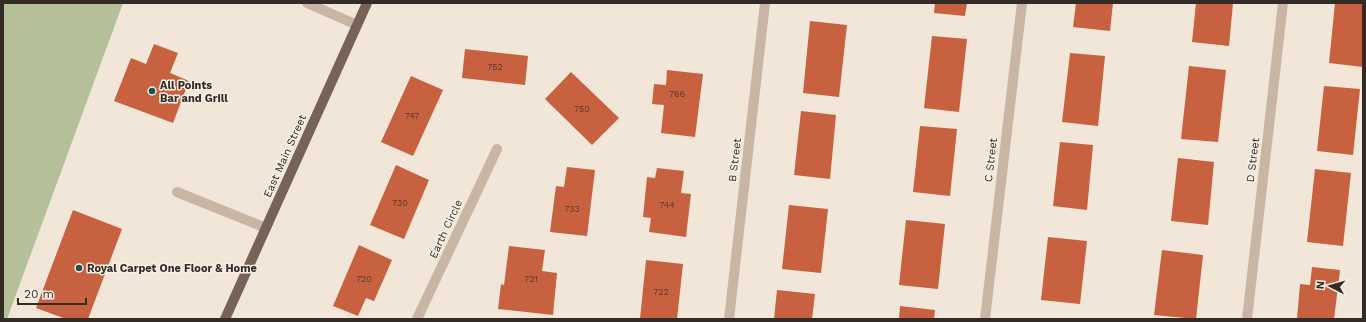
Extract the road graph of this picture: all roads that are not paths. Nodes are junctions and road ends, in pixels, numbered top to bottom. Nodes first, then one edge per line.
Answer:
1 (307, 3) edge
2 (367, 3) edge
3 (765, 3) edge
4 (1022, 3) edge
5 (1283, 3) edge
6 (357, 25) junction
7 (498, 149) dead end
8 (177, 192) dead end
9 (266, 228) junction
10 (225, 319) edge
11 (417, 319) edge
12 (729, 319) edge
13 (985, 319) edge
14 (1247, 319) edge

1 - 6 street
2 - 6 main road, East Main Street
3 - 12 street, B Street
4 - 13 street, C Street
5 - 14 street, D Street
6 - 9 main road, East Main Street
7 - 11 street, Earth Circle
8 - 9 street
9 - 10 main road, East Main Street

